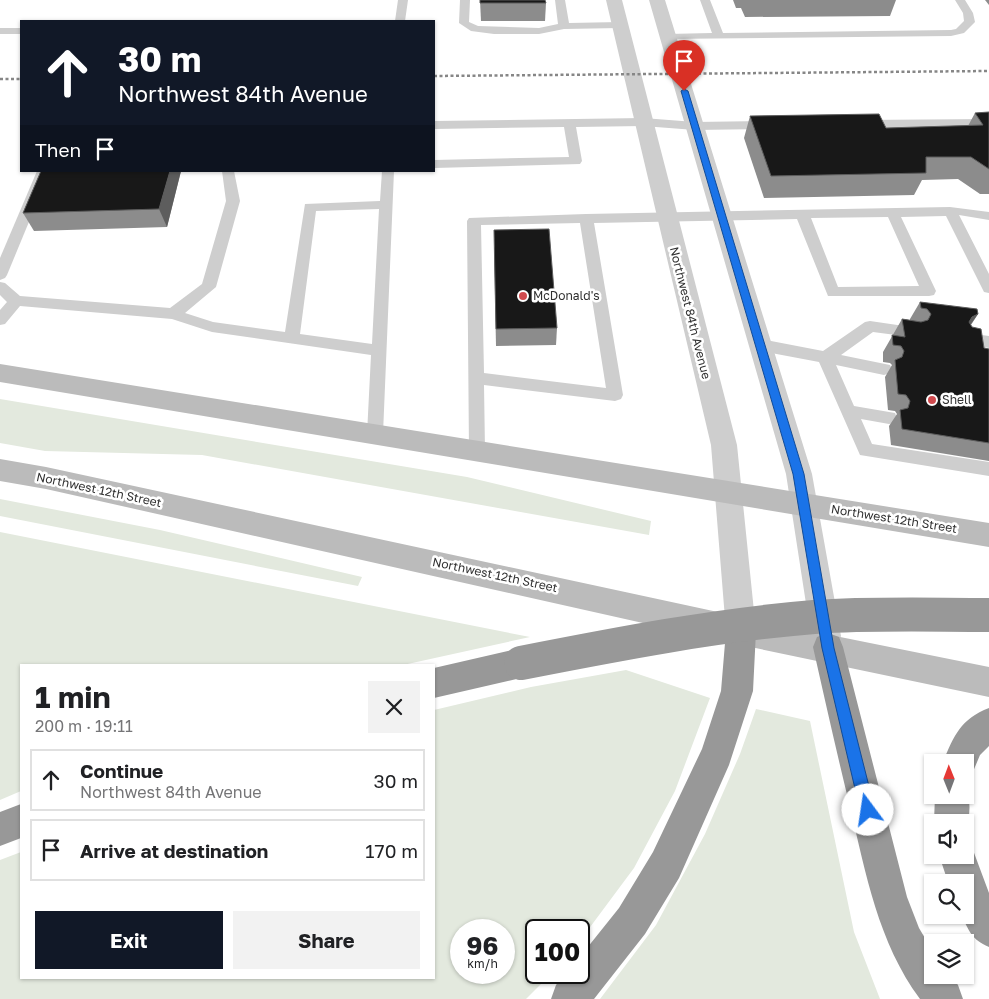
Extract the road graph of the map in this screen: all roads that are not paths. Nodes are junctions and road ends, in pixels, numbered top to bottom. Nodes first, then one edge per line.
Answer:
1 (403, 0) edge
2 (465, 0) edge
3 (560, 0) edge
4 (614, 0) edge
5 (657, 0) edge
6 (705, 0) edge
7 (960, 0) edge
8 (400, 20) edge
9 (620, 25) junction
10 (564, 26) junction
11 (0, 31) edge
12 (20, 31) edge
13 (718, 35) junction
14 (667, 37) junction
15 (643, 122) junction
16 (989, 122) edge
17 (569, 123) junction
18 (851, 124) edge
19 (435, 125) edge
20 (782, 125) edge
21 (695, 126) junction
22 (435, 164) edge
23 (44, 172) edge
24 (228, 172) edge
25 (388, 172) edge
26 (387, 205) junction
27 (950, 211) junction
28 (893, 213) junction
29 (802, 214) junction
30 (721, 215) junction
31 (666, 216) junction
32 (989, 216) edge
33 (586, 218) junction
34 (0, 275) edge
35 (0, 287) edge
36 (989, 288) edge
37 (16, 301) junction
38 (174, 314) junction
39 (0, 320) edge
40 (911, 332) edge
41 (292, 338) junction
42 (967, 339) edge
43 (989, 342) edge
44 (761, 345) junction
45 (380, 351) junction
46 (825, 358) junction
47 (884, 369) dead end
48 (0, 373) edge
49 (477, 378) junction
50 (849, 411) junction
51 (889, 418) dead end
52 (375, 434) junction
53 (477, 451) junction
54 (989, 469) edge
55 (0, 470) edge
56 (729, 492) junction
57 (805, 504) junction
58 (989, 535) edge
59 (989, 615) edge
60 (741, 631) junction
61 (828, 648) junction
62 (989, 682) edge
63 (435, 683) edge
64 (989, 724) edge
65 (963, 754) edge
66 (20, 821) edge
67 (0, 830) edge
68 (960, 864) edge
69 (989, 928) edge
70 (570, 999) edge
71 (944, 999) edge

1 - 8 lane
2 - 10 lane
3 - 10 lane
4 - 9 street, Northwest 84th Avenue
5 - 14 street
6 - 13 lane
7 - 13 lane
9 - 10 lane
9 - 15 street, Northwest 84th Avenue
11 - 12 lane
13 - 14 lane
14 - 21 street
15 - 17 lane
15 - 21 lane
15 - 31 street, Northwest 84th Avenue
16 - 18 lane
17 - 19 lane
17 - 22 lane
20 - 21 lane
21 - 30 street
23 - 34 lane
24 - 38 lane
25 - 26 lane
26 - 41 lane
26 - 45 lane
27 - 28 lane
27 - 32 lane
27 - 36 lane
28 - 29 lane
28 - 29 lane
29 - 30 lane
30 - 31 lane
30 - 44 street
31 - 33 lane
31 - 56 street, Northwest 84th Avenue
33 - 49 lane
33 - 49 lane
35 - 37 lane
37 - 38 lane
37 - 39 lane
38 - 41 lane
40 - 46 lane
41 - 45 lane
42 - 43 lane
44 - 46 lane
44 - 57 street
45 - 52 lane
46 - 47 lane
46 - 50 lane
48 - 52 main road, Northwest 12th Street
49 - 53 lane
50 - 51 lane
50 - 54 lane
52 - 53 main road, Northwest 12th Street
53 - 56 main road, Northwest 12th Street
55 - 60 main road, Northwest 12th Street
56 - 57 main road, Northwest 12th Street
56 - 60 street, Northwest 84th Avenue
57 - 58 main road, Northwest 12th Street
57 - 61 street
59 - 63 highway, bridge
60 - 61 main road, Northwest 12th Street
60 - 70 highway
61 - 62 main road, Northwest 12th Street
61 - 71 highway
64 - 65 highway
66 - 67 highway
68 - 69 highway

